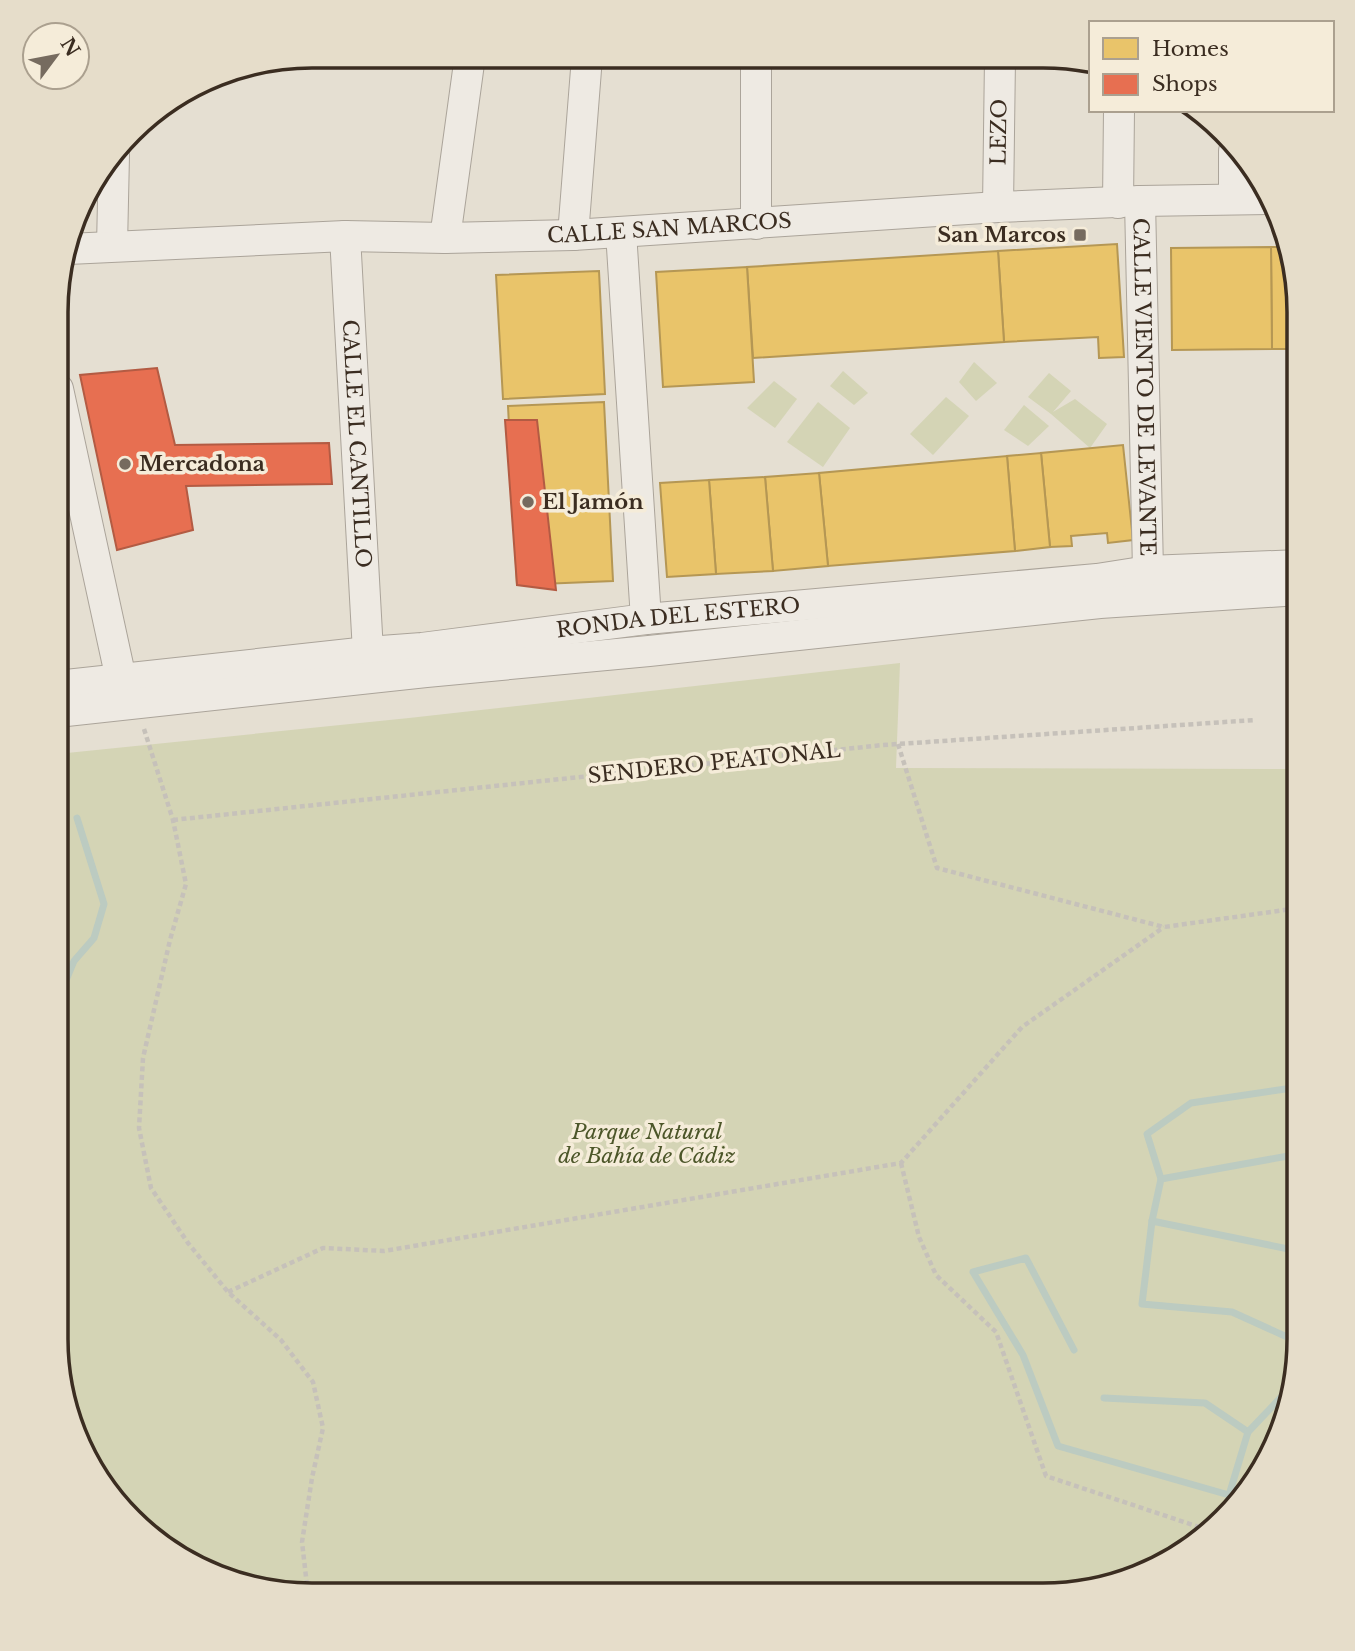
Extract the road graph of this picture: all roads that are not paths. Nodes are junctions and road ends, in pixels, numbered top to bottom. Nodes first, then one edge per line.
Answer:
1 (468, 68) edge
2 (586, 68) edge
3 (755, 68) edge
4 (1000, 68) edge
5 (1119, 112) edge
6 (1234, 161) edge
7 (114, 171) edge
8 (1234, 199) junction
9 (1258, 199) edge
10 (1129, 202) junction
11 (998, 207) junction
12 (756, 224) junction
13 (621, 232) junction
14 (573, 235) junction
15 (345, 236) junction
16 (445, 238) junction
17 (112, 246) junction
18 (77, 248) edge
19 (68, 435) edge
20 (1287, 565) edge
21 (1148, 571) junction
22 (1287, 591) edge
23 (646, 620) junction
24 (368, 652) junction
25 (121, 679) junction
26 (68, 685) edge
27 (68, 711) edge

1 - 16 street
2 - 14 street
3 - 12 street
4 - 11 street, LEZO
5 - 10 street, CALLE VIENTO DE LEVANTE
6 - 8 street
7 - 17 street
8 - 9 street, CALLE SAN MARCOS
8 - 10 street, CALLE SAN MARCOS
10 - 11 street, CALLE SAN MARCOS
10 - 21 street, CALLE VIENTO DE LEVANTE
11 - 12 street, CALLE SAN MARCOS
12 - 13 street, CALLE SAN MARCOS
13 - 14 street, CALLE SAN MARCOS
13 - 23 street
14 - 16 street, CALLE SAN MARCOS
15 - 16 street, CALLE SAN MARCOS
15 - 17 street, CALLE SAN MARCOS
15 - 24 street, CALLE EL CANTILLO
17 - 18 street, CALLE SAN MARCOS
19 - 25 street
20 - 21 street, RONDA DEL ESTERO
21 - 23 street, RONDA DEL ESTERO
22 - 27 street, RONDA DEL ESTERO
23 - 24 street, RONDA DEL ESTERO
24 - 25 street, RONDA DEL ESTERO
25 - 26 street, RONDA DEL ESTERO

